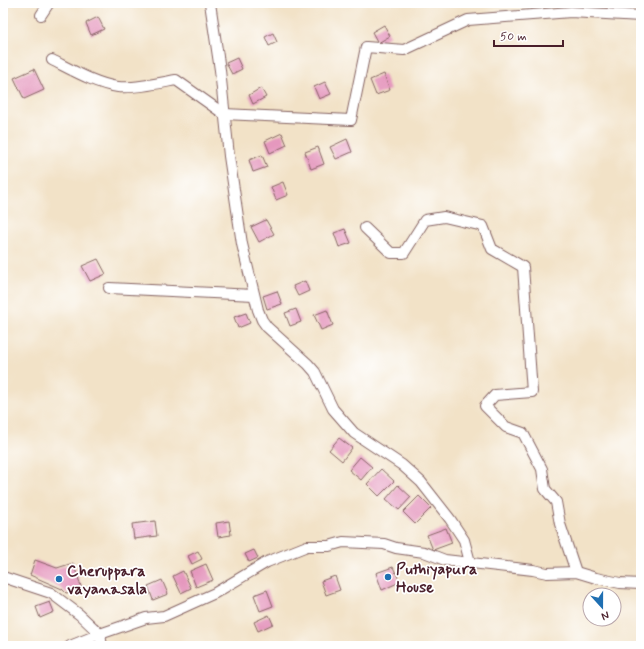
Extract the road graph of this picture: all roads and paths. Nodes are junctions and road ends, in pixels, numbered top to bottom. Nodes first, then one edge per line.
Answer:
1 (49, 3) edge
2 (210, 3) edge
3 (40, 15) dead end
4 (641, 16) edge
5 (52, 60) dead end
6 (224, 114) junction
7 (365, 228) dead end
8 (109, 288) dead end
9 (254, 295) junction
10 (470, 562) junction
11 (576, 572) junction
12 (3, 576) edge
13 (641, 584) edge
14 (100, 634) junction
15 (70, 646) edge
16 (102, 646) edge

1 - 3 street
2 - 6 street
4 - 6 street
5 - 6 street
6 - 9 street
7 - 11 street
8 - 9 street
9 - 10 street
10 - 11 street
10 - 14 street
11 - 13 street
12 - 14 street
14 - 15 street
14 - 16 street

